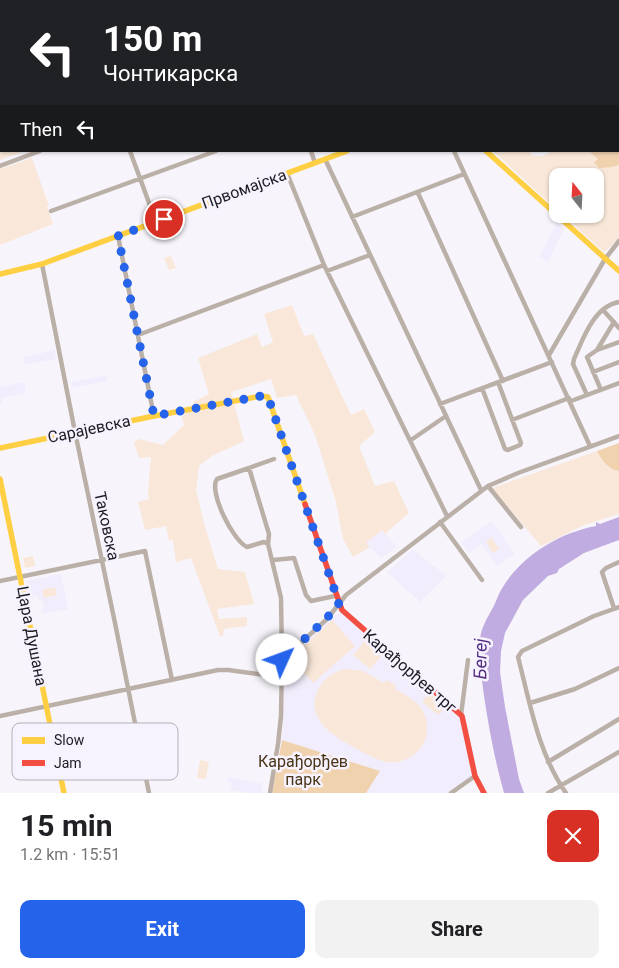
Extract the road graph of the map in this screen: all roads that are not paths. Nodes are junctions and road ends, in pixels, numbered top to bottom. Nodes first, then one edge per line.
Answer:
1 (37, 152) edge
2 (130, 152) edge
3 (213, 152) edge
4 (311, 152) edge
5 (344, 152) edge
6 (454, 152) edge
7 (487, 152) edge
8 (325, 159) junction
9 (315, 163) junction
10 (0, 166) edge
11 (287, 173) junction
12 (464, 174) junction
13 (140, 179) junction
14 (418, 193) junction
15 (51, 211) dead end
16 (352, 217) junction
17 (156, 222) junction
18 (118, 236) junction
19 (619, 241) edge
20 (370, 254) junction
21 (605, 258) junction
22 (42, 264) junction
23 (324, 265) junction
24 (327, 271) junction
25 (619, 271) edge
26 (0, 274) edge
27 (619, 302) edge
28 (602, 310) junction
29 (614, 322) junction
30 (619, 328) edge
31 (138, 335) junction
32 (619, 342) edge
33 (597, 350) junction
34 (577, 353) junction
35 (549, 355) junction
36 (587, 356) junction
37 (552, 362) junction
38 (619, 362) edge
39 (593, 372) junction
40 (501, 382) junction
41 (619, 383) edge
42 (482, 388) junction
43 (601, 390) junction
44 (587, 395) junction
45 (270, 399) joint
46 (570, 400) junction
47 (440, 404) junction
48 (154, 416) junction
49 (446, 416) junction
50 (512, 420) junction
51 (75, 432) junction
52 (619, 436) edge
53 (410, 440) junction
54 (590, 446) junction
55 (0, 448) edge
56 (274, 460) dead end
57 (249, 468) junction
58 (0, 479) edge
59 (488, 486) junction
60 (481, 490) junction
61 (447, 516) junction
62 (440, 522) junction
63 (522, 527) dead end
64 (268, 544) junction
65 (101, 560) junction
66 (273, 560) junction
67 (619, 562) edge
68 (20, 577) junction
69 (482, 580) dead end
70 (0, 581) edge
71 (336, 596) junction
72 (339, 603) junction
73 (616, 607) edge
74 (282, 660) junction
75 (468, 660) dead end
76 (619, 668) edge
77 (281, 677) junction
78 (172, 680) junction
79 (128, 688) junction
80 (530, 702) junction
81 (46, 706) junction
82 (461, 715) junction
83 (0, 716) edge
84 (619, 719) edge
85 (50, 723) edge
86 (135, 723) edge
87 (619, 752) edge
88 (548, 762) junction
89 (475, 776) junction
90 (61, 780) edge
91 (146, 780) edge
92 (560, 785) junction
93 (64, 793) edge
94 (148, 793) edge
95 (270, 793) edge
96 (451, 793) edge
97 (484, 793) edge
98 (548, 793) edge
99 (566, 793) edge

1 - 10 street
2 - 13 street
3 - 13 street
4 - 9 street
5 - 8 street, Првомајска
6 - 12 street
7 - 21 street
8 - 9 street, Првомајска
8 - 16 street
9 - 11 street, Првомајска
11 - 17 street, Првомајска
11 - 23 street
12 - 14 street
12 - 35 street
13 - 15 street
13 - 17 street
14 - 16 street
14 - 40 street
16 - 20 street
17 - 18 street, Првомајска
18 - 22 street, Првомајска
18 - 31 street
19 - 21 street
20 - 24 street
20 - 47 street
21 - 25 street
21 - 35 street
22 - 26 street, Првомајска
22 - 51 street, Таковска
23 - 24 street
23 - 31 street
24 - 53 street
27 - 28 street
28 - 29 street
28 - 34 street
29 - 30 street
29 - 33 street
31 - 48 street
32 - 33 street
33 - 36 street
34 - 36 street
34 - 44 street
35 - 37 street
36 - 39 street
37 - 40 street
37 - 46 street
38 - 39 street
39 - 43 street
40 - 42 street
40 - 50 street
41 - 43 street
42 - 47 street
42 - 50 street
43 - 44 street
44 - 46 street
45 - 48 street, Сарајевска
45 - 71 street, Карађорђев трг
46 - 50 street
46 - 54 street
47 - 49 street
48 - 51 street, Сарајевска
49 - 53 street
49 - 60 street
51 - 55 street, Сарајевска
51 - 65 street, Таковска
52 - 54 street
53 - 61 street
54 - 59 street
56 - 57 street
57 - 64 street
57 - 64 street
58 - 68 street, Цара Душана
59 - 60 street
59 - 63 street
60 - 61 street
61 - 62 street
62 - 69 street
62 - 72 street
64 - 66 street
65 - 68 street
65 - 78 street
65 - 79 street, Таковска
66 - 71 street
66 - 74 street
67 - 73 street
68 - 70 street
68 - 81 street, Цара Душана
71 - 72 street, Карађорђев трг
72 - 74 street
72 - 82 street, Карађорђев трг
73 - 80 street
74 - 77 street
75 - 82 street
76 - 80 street
77 - 78 street
77 - 95 street
78 - 79 street
79 - 81 street
79 - 86 street, Таковска
80 - 88 street
81 - 83 street
81 - 85 street, Цара Душана
82 - 89 street, Карађорђев трг
84 - 88 street
87 - 92 street
88 - 92 street
89 - 96 street
89 - 97 street, Карађорђев трг
90 - 93 street, Цара Душана
91 - 94 street, Таковска
92 - 98 street
92 - 99 street

